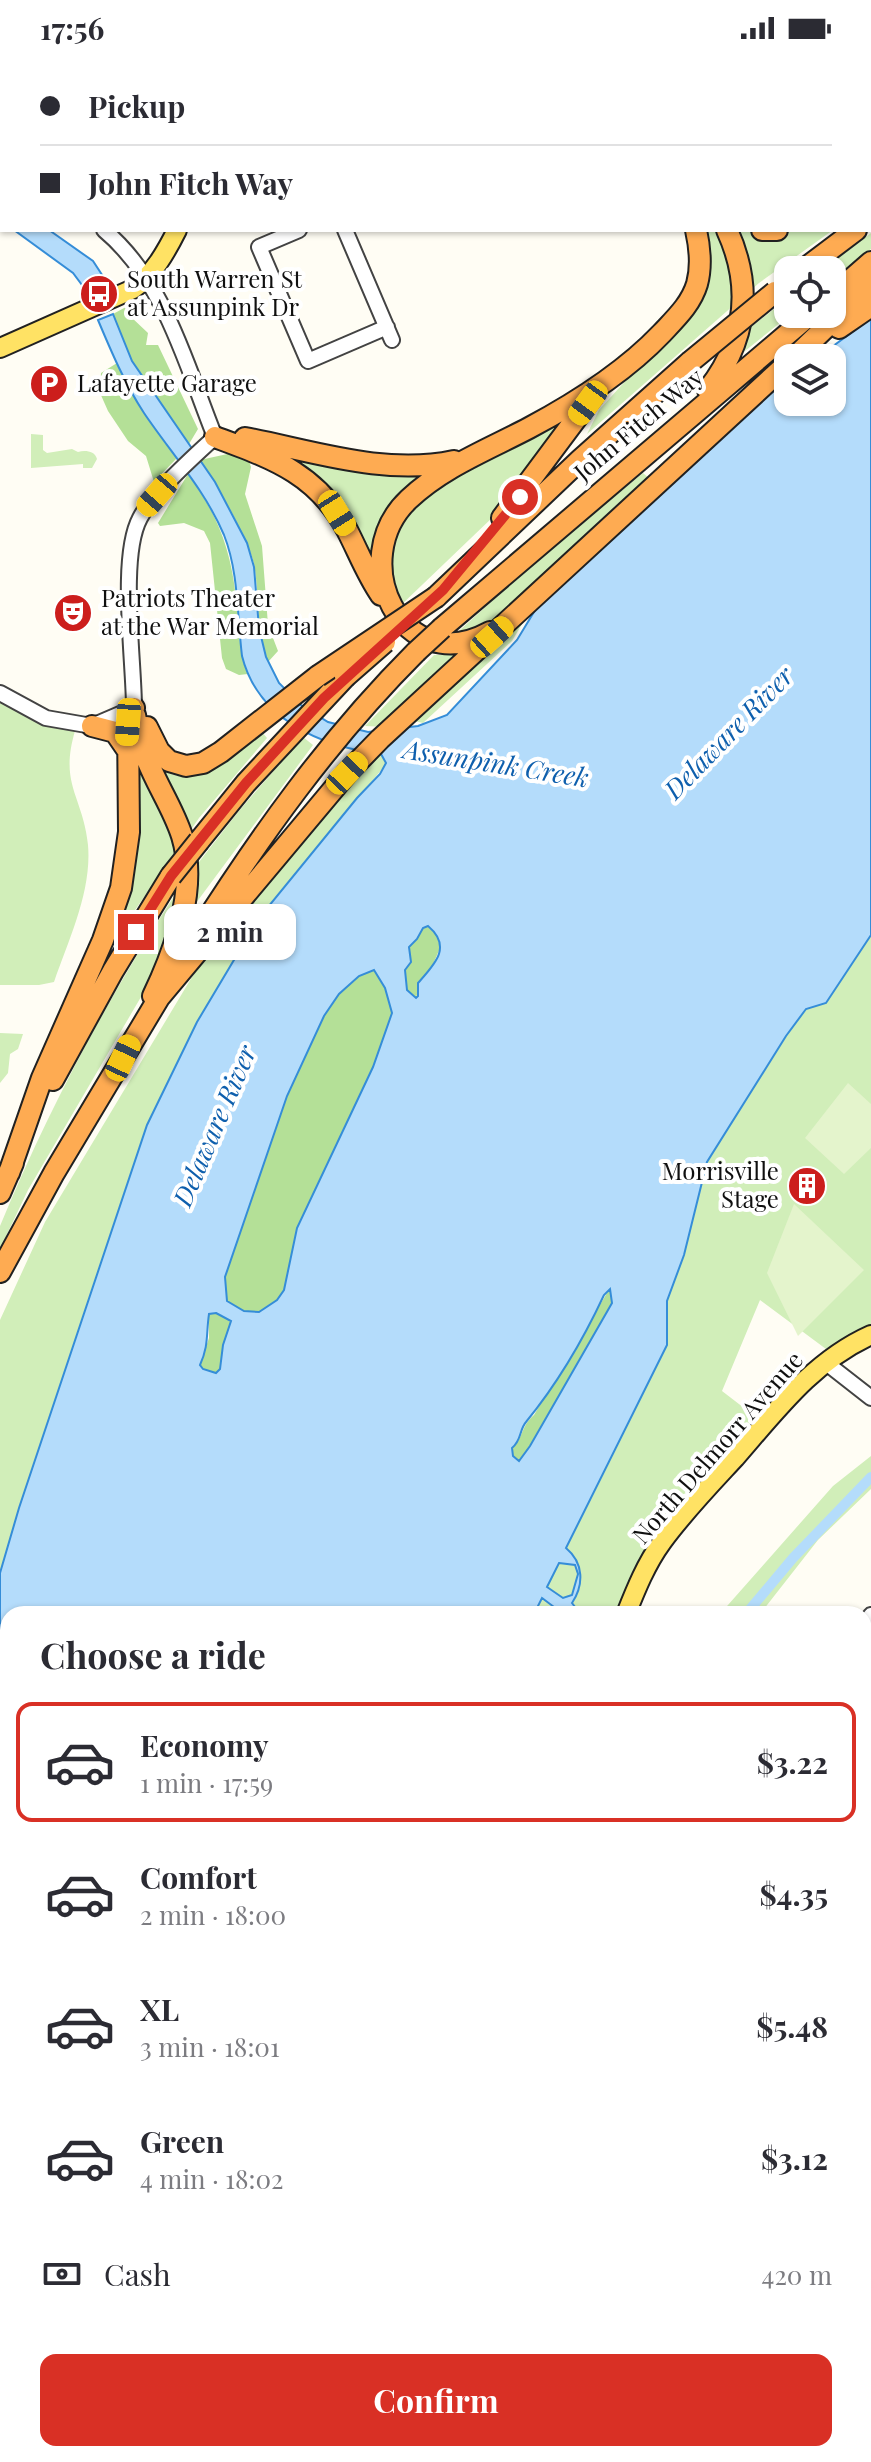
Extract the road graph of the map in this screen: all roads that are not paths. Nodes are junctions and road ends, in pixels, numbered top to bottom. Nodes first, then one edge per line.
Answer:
1 (106, 232) edge
2 (163, 232) edge
3 (176, 232) edge
4 (294, 232) edge
5 (346, 232) edge
6 (696, 232) edge
7 (728, 232) edge
8 (853, 232) edge
9 (822, 256) edge
10 (871, 262) edge
11 (147, 277) junction
12 (846, 284) edge
13 (871, 284) edge
14 (774, 294) edge
15 (871, 306) edge
16 (794, 328) edge
17 (809, 344) edge
18 (815, 344) edge
19 (0, 348) edge
20 (774, 376) edge
21 (603, 383) junction
22 (681, 424) junction
23 (209, 442) junction
24 (466, 459) junction
25 (439, 593) junction
26 (391, 609) junction
27 (511, 621) junction
28 (0, 693) edge
29 (134, 708) junction
30 (92, 726) junction
31 (126, 748) junction
32 (157, 1000) junction
33 (123, 1058) junction
34 (9, 1173) junction
35 (0, 1193) edge
36 (0, 1272) edge
37 (871, 1335) edge
38 (825, 1362) junction
39 (871, 1398) edge
40 (629, 1606) edge

1 - 11 street
2 - 11 main road
3 - 11 main road
4 - 5 street
6 - 21 highway
7 - 22 highway
8 - 9 highway
10 - 12 highway
11 - 19 main road
11 - 23 street
13 - 17 highway
14 - 25 highway, bridge
15 - 18 highway
16 - 22 highway, John Fitch Way
20 - 27 highway
21 - 24 highway
21 - 25 highway
22 - 32 highway, John Fitch Way, bridge
23 - 24 highway
23 - 26 highway
23 - 29 street
24 - 26 highway
25 - 29 highway, bridge
25 - 34 highway, bridge
26 - 27 highway
27 - 32 highway
28 - 30 street
29 - 30 street
29 - 31 highway
29 - 33 highway
30 - 31 highway
31 - 34 highway
32 - 33 highway, John Fitch Way
33 - 36 highway, John Fitch Way
34 - 35 highway
37 - 38 main road, North Delmorr Avenue
38 - 39 street
38 - 40 main road, North Delmorr Avenue

